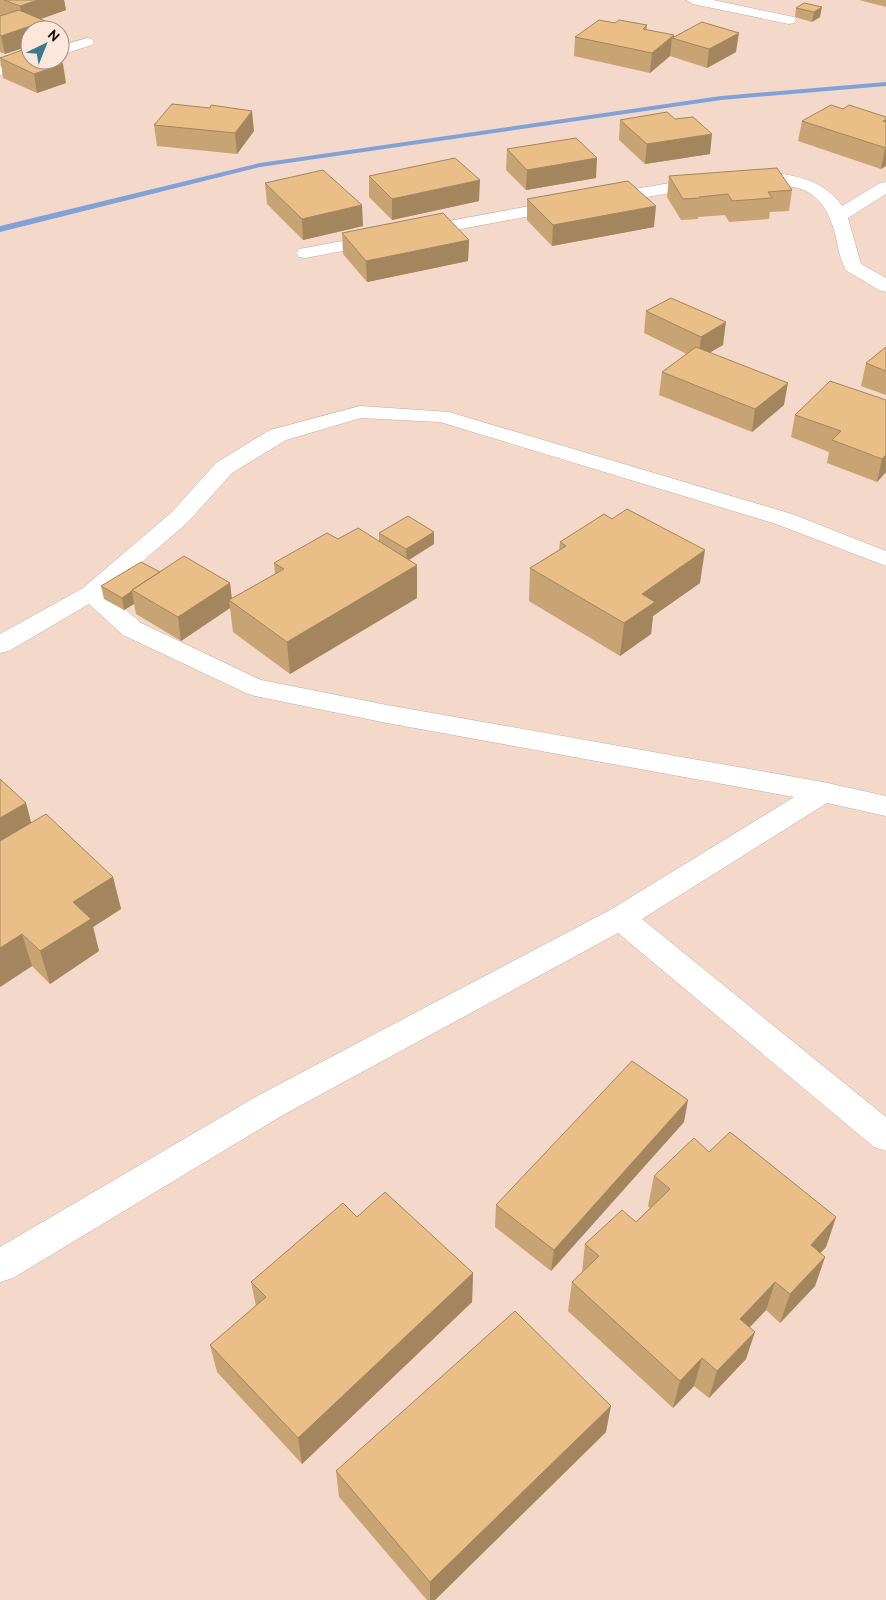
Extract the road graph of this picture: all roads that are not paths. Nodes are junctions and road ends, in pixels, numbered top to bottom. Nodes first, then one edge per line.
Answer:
1 (694, 0) edge
2 (789, 20) dead end
3 (87, 42) dead end
4 (70, 48) edge
5 (20, 65) edge
6 (0, 71) edge
7 (886, 187) edge
8 (838, 216) junction
9 (305, 253) dead end
10 (886, 286) edge
11 (886, 559) edge
12 (91, 593) junction
13 (0, 645) edge
14 (823, 792) junction
15 (886, 806) edge
16 (620, 918) junction
17 (886, 1138) edge
18 (0, 1266) edge

1 - 2 street
3 - 4 street
5 - 6 street
7 - 8 street
8 - 9 street
8 - 10 street
11 - 12 street
12 - 13 street
12 - 14 street
14 - 15 street
14 - 16 street
16 - 17 street
16 - 18 street

